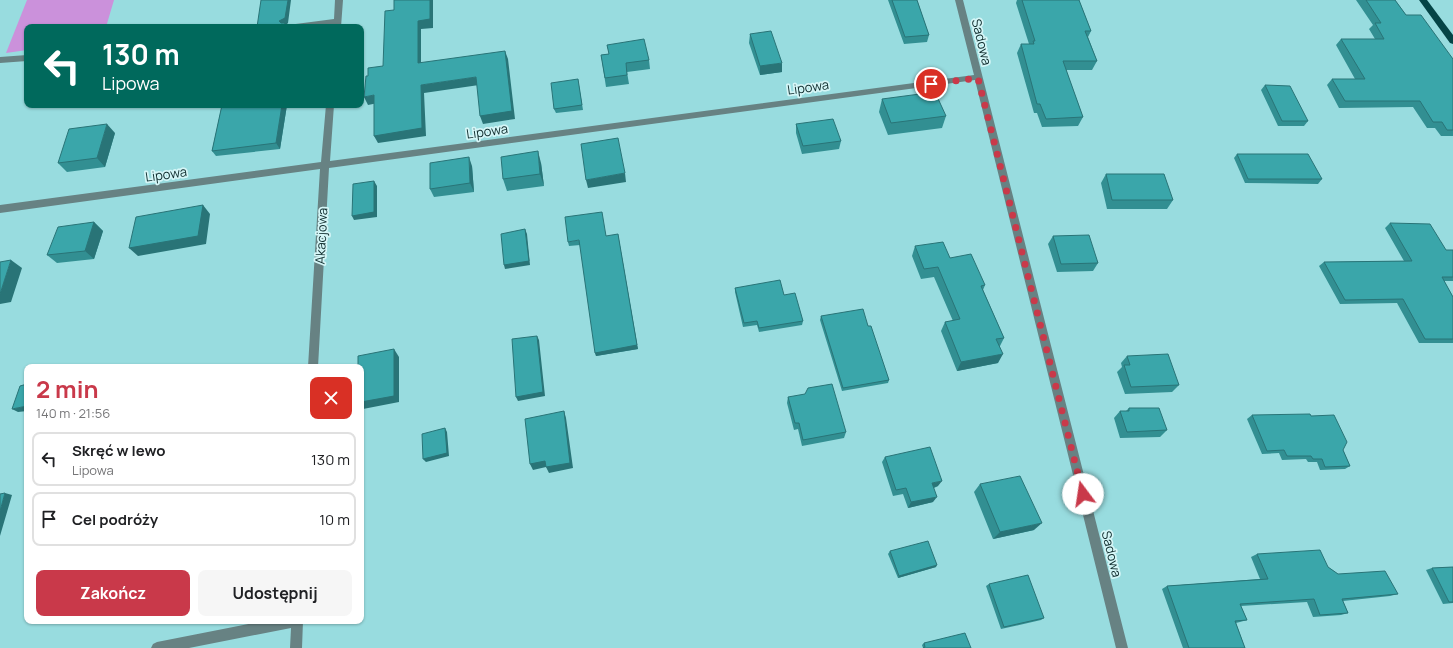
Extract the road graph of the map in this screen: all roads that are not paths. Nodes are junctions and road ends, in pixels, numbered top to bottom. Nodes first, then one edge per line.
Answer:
1 (339, 0) edge
2 (959, 0) edge
3 (1423, 0) edge
4 (338, 24) edge
5 (1453, 41) edge
6 (24, 58) edge
7 (0, 60) edge
8 (978, 78) junction
9 (330, 108) edge
10 (325, 166) junction
11 (0, 209) edge
12 (313, 364) edge
13 (279, 624) edge
14 (298, 624) edge
15 (157, 648) edge
16 (296, 648) edge
17 (1122, 648) edge

1 - 4 street
2 - 8 street, Sadowa
3 - 5 main road
6 - 7 street
8 - 10 street, Lipowa
8 - 17 street, Sadowa
9 - 10 street, Akacjowa
10 - 11 street, Lipowa
10 - 12 street, Akacjowa
13 - 15 street
14 - 16 street

